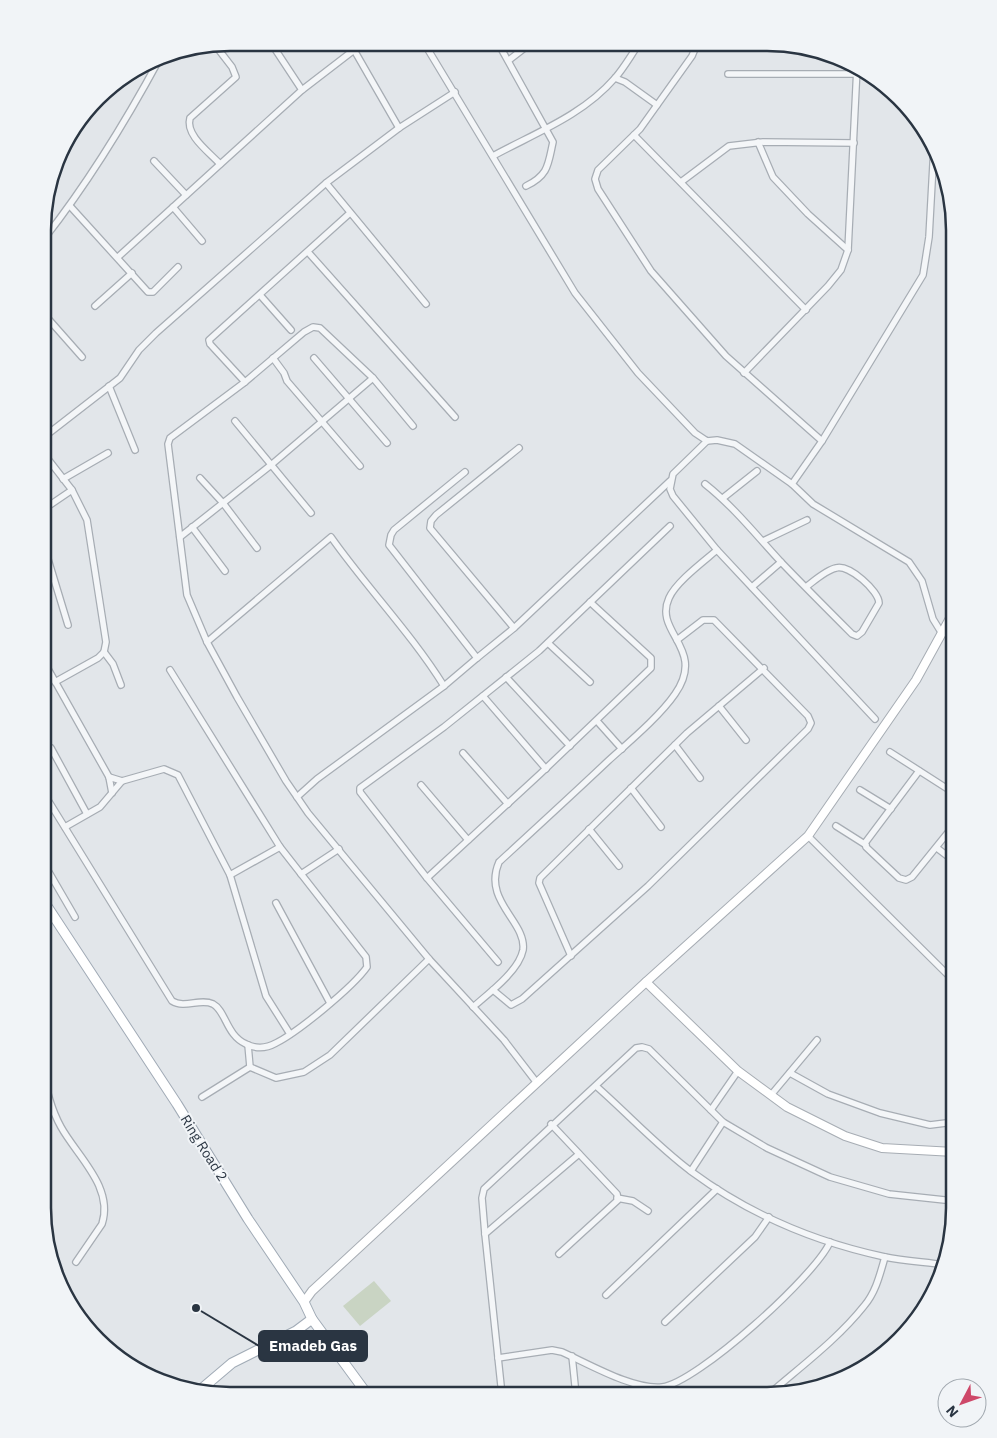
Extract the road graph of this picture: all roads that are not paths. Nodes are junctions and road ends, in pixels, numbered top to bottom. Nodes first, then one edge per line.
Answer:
1 (503, 51) edge
2 (520, 51) edge
3 (634, 51) edge
4 (694, 51) edge
5 (220, 52) edge
6 (277, 52) edge
7 (352, 52) edge
8 (355, 52) edge
9 (429, 52) edge
10 (509, 60) junction
11 (155, 68) edge
12 (847, 70) edge
13 (728, 74) dead end
14 (856, 75) edge
15 (615, 78) junction
16 (302, 90) junction
17 (455, 92) junction
18 (657, 105) junction
19 (399, 128) junction
20 (547, 128) junction
21 (634, 135) junction
22 (758, 142) junction
23 (854, 143) junction
24 (492, 156) junction
25 (154, 161) dead end
26 (220, 164) junction
27 (933, 165) edge
28 (681, 182) junction
29 (326, 183) junction
30 (526, 186) dead end
31 (186, 195) junction
32 (70, 206) junction
33 (173, 207) junction
34 (350, 213) junction
35 (51, 231) edge
36 (202, 241) dead end
37 (848, 250) junction
38 (308, 252) junction
39 (118, 257) junction
40 (178, 267) dead end
41 (132, 273) junction
42 (260, 295) junction
43 (426, 304) dead end
44 (94, 306) dead end
45 (806, 310) junction
46 (51, 322) edge
47 (291, 330) dead end
48 (82, 357) dead end
49 (273, 358) junction
50 (314, 358) dead end
51 (744, 373) junction
52 (374, 378) junction
53 (245, 382) junction
54 (110, 386) junction
55 (350, 400) junction
56 (455, 417) dead end
57 (235, 420) dead end
58 (322, 423) junction
59 (413, 426) dead end
60 (51, 432) edge
61 (707, 441) junction
62 (822, 441) junction
63 (387, 443) dead end
64 (519, 448) dead end
65 (135, 450) dead end
66 (108, 452) dead end
67 (51, 463) edge
68 (271, 465) junction
69 (360, 466) dead end
70 (757, 471) dead end
71 (465, 472) dead end
72 (200, 478) dead end
73 (63, 479) junction
74 (670, 481) junction
75 (705, 484) dead end
76 (792, 484) junction
77 (72, 490) junction
78 (723, 498) junction
79 (223, 503) junction
80 (51, 504) edge
81 (312, 513) dead end
82 (807, 520) dead end
83 (670, 526) dead end
84 (192, 527) junction
85 (180, 537) junction
86 (763, 541) junction
87 (257, 548) dead end
88 (717, 550) junction
89 (781, 562) junction
90 (51, 569) edge
91 (226, 571) dead end
92 (752, 587) junction
93 (806, 587) junction
94 (590, 602) junction
95 (946, 624) edge
96 (68, 625) dead end
97 (514, 628) junction
98 (941, 632) junction
99 (677, 640) junction
100 (207, 642) junction
101 (548, 643) junction
102 (104, 652) junction
103 (478, 658) junction
104 (764, 668) junction
105 (170, 670) dead end
106 (51, 674) edge
107 (506, 677) junction
108 (56, 682) junction
109 (590, 682) dead end
110 (121, 685) dead end
111 (444, 686) junction
112 (483, 696) junction
113 (719, 706) junction
114 (875, 719) dead end
115 (596, 721) junction
116 (746, 740) dead end
117 (675, 745) junction
118 (570, 746) junction
119 (51, 748) dead end
120 (622, 749) junction
121 (890, 752) dead end
122 (463, 753) dead end
123 (546, 768) junction
124 (919, 771) junction
125 (109, 777) junction
126 (700, 778) dead end
127 (122, 781) junction
128 (421, 785) dead end
129 (631, 788) junction
130 (946, 788) edge
131 (860, 790) dead end
132 (112, 793) junction
133 (297, 797) junction
134 (508, 804) junction
135 (51, 805) edge
136 (891, 808) junction
137 (87, 814) junction
138 (836, 826) dead end
139 (64, 827) junction
140 (661, 827) dead end
141 (589, 829) junction
142 (808, 836) junction
143 (946, 836) edge
144 (468, 840) junction
145 (866, 845) junction
146 (280, 847) junction
147 (937, 848) junction
148 (339, 849) junction
149 (946, 855) edge
150 (619, 866) dead end
151 (301, 874) junction
152 (230, 875) junction
153 (51, 876) edge
154 (427, 878) junction
155 (276, 903) dead end
156 (51, 912) edge
157 (74, 917) dead end
158 (571, 956) junction
159 (429, 959) junction
160 (498, 962) dead end
161 (946, 973) edge
162 (646, 982) junction
163 (493, 990) junction
164 (330, 1003) junction
165 (473, 1007) junction
166 (290, 1034) junction
167 (816, 1040) dead end
168 (248, 1045) junction
169 (250, 1067) junction
170 (738, 1071) junction
171 (790, 1073) junction
172 (537, 1083) junction
173 (596, 1086) junction
174 (771, 1095) junction
175 (202, 1096) dead end
176 (51, 1105) edge
177 (711, 1110) junction
178 (723, 1122) junction
179 (946, 1123) edge
180 (551, 1124) junction
181 (946, 1152) edge
182 (578, 1154) junction
183 (691, 1171) junction
184 (718, 1189) junction
185 (618, 1198) junction
186 (946, 1200) edge
187 (648, 1212) dead end
188 (769, 1217) junction
189 (485, 1234) junction
190 (830, 1242) junction
191 (559, 1254) dead end
192 (886, 1257) junction
193 (76, 1262) dead end
194 (936, 1264) edge
195 (606, 1295) dead end
196 (304, 1302) junction
197 (312, 1319) junction
198 (665, 1322) dead end
199 (572, 1356) junction
200 (498, 1358) junction
201 (207, 1385) edge
202 (778, 1386) edge
203 (362, 1387) edge
204 (501, 1387) edge
205 (575, 1387) edge
206 (644, 1387) joint

1 - 10 street
2 - 10 street
3 - 15 street
4 - 18 street
5 - 26 street
6 - 16 street
7 - 16 street
8 - 19 street
9 - 17 street
10 - 20 street
11 - 32 street
12 - 13 street
14 - 23 street
15 - 18 street
15 - 20 street
16 - 26 street
17 - 19 street
17 - 24 street
18 - 21 street
19 - 29 street
20 - 24 street
20 - 30 street
21 - 28 street
21 - 51 street
22 - 23 street
22 - 28 street
22 - 37 street
23 - 37 street
24 - 61 street
25 - 31 street
26 - 31 street
27 - 62 street
28 - 45 street
29 - 34 street
29 - 54 street
31 - 33 street
32 - 35 street
32 - 39 street
33 - 36 street
33 - 39 street
34 - 38 street
34 - 43 street
37 - 45 street
38 - 42 street
38 - 56 street
39 - 41 street
40 - 41 street
41 - 44 street
42 - 47 street
42 - 53 street
45 - 51 street
46 - 48 street
49 - 52 street
49 - 53 street
49 - 58 street
50 - 55 street
51 - 62 street
52 - 55 street
52 - 59 street
53 - 85 street
54 - 60 street
54 - 65 street
55 - 58 street
55 - 63 street
57 - 68 street
58 - 68 street
58 - 69 street
61 - 74 street
61 - 76 street
62 - 76 street
64 - 97 street
66 - 73 street
67 - 73 street
68 - 79 street
68 - 81 street
70 - 78 street
71 - 103 street
72 - 79 street
73 - 77 street
74 - 88 street
74 - 97 street
75 - 78 street
76 - 98 street
77 - 80 street
77 - 102 street
78 - 86 street
79 - 84 street
79 - 87 street
82 - 86 street
83 - 94 street
84 - 85 street
84 - 91 street
85 - 100 street
86 - 89 street
88 - 92 street
88 - 99 street
89 - 92 street
89 - 93 street
90 - 96 street
92 - 114 street
93 - 93 street
94 - 101 street
94 - 115 street
95 - 98 street
97 - 103 street
98 - 142 street
99 - 104 street
99 - 120 street
100 - 111 street
100 - 133 street
101 - 107 street
101 - 109 street
102 - 108 street
102 - 110 street
103 - 111 street
104 - 113 street
104 - 158 street
105 - 146 street
106 - 108 street
107 - 112 street
107 - 118 street
108 - 125 street
111 - 133 street
112 - 123 street
112 - 154 street
113 - 116 street
113 - 117 street
115 - 118 street
115 - 120 street
117 - 126 street
117 - 129 street
118 - 123 street
119 - 137 street
120 - 163 street
121 - 124 street
122 - 134 street
123 - 134 street
124 - 130 street
124 - 136 street
125 - 127 street
125 - 132 street
127 - 132 street
127 - 152 street
128 - 144 street
129 - 140 street
129 - 141 street
131 - 136 street
132 - 137 street
133 - 148 street
134 - 144 street
135 - 139 street
136 - 145 street
137 - 139 street
138 - 145 street
139 - 168 street
141 - 150 street
141 - 158 street
142 - 161 street
142 - 162 street
143 - 147 street
144 - 154 street
145 - 147 street
146 - 151 street
146 - 152 street
147 - 149 street
148 - 151 street
148 - 159 street
151 - 164 street
152 - 166 street
153 - 157 street
154 - 160 street
155 - 164 street
156 - 196 main road, Ring Road 2
158 - 163 street
159 - 165 street
159 - 169 street
162 - 170 street
162 - 172 street
163 - 165 street
164 - 166 street
165 - 172 street
166 - 168 street
167 - 171 street
168 - 169 street
169 - 175 street
170 - 174 street
170 - 177 street
171 - 174 street
171 - 179 street
172 - 196 street
173 - 177 street
173 - 180 street
173 - 183 street
174 - 181 street
176 - 193 street
177 - 178 street
178 - 183 street
178 - 186 street
180 - 182 street
180 - 189 street
182 - 185 street
182 - 189 street
183 - 184 street
184 - 188 street
184 - 195 street
185 - 187 street
185 - 191 street
188 - 190 street
188 - 198 street
189 - 200 street
190 - 192 street
190 - 206 street
192 - 194 street
192 - 202 street
196 - 197 main road, Ring Road 2
197 - 201 main road
197 - 203 main road, Ring Road 2
199 - 200 street
199 - 205 street
199 - 206 street
200 - 204 street

